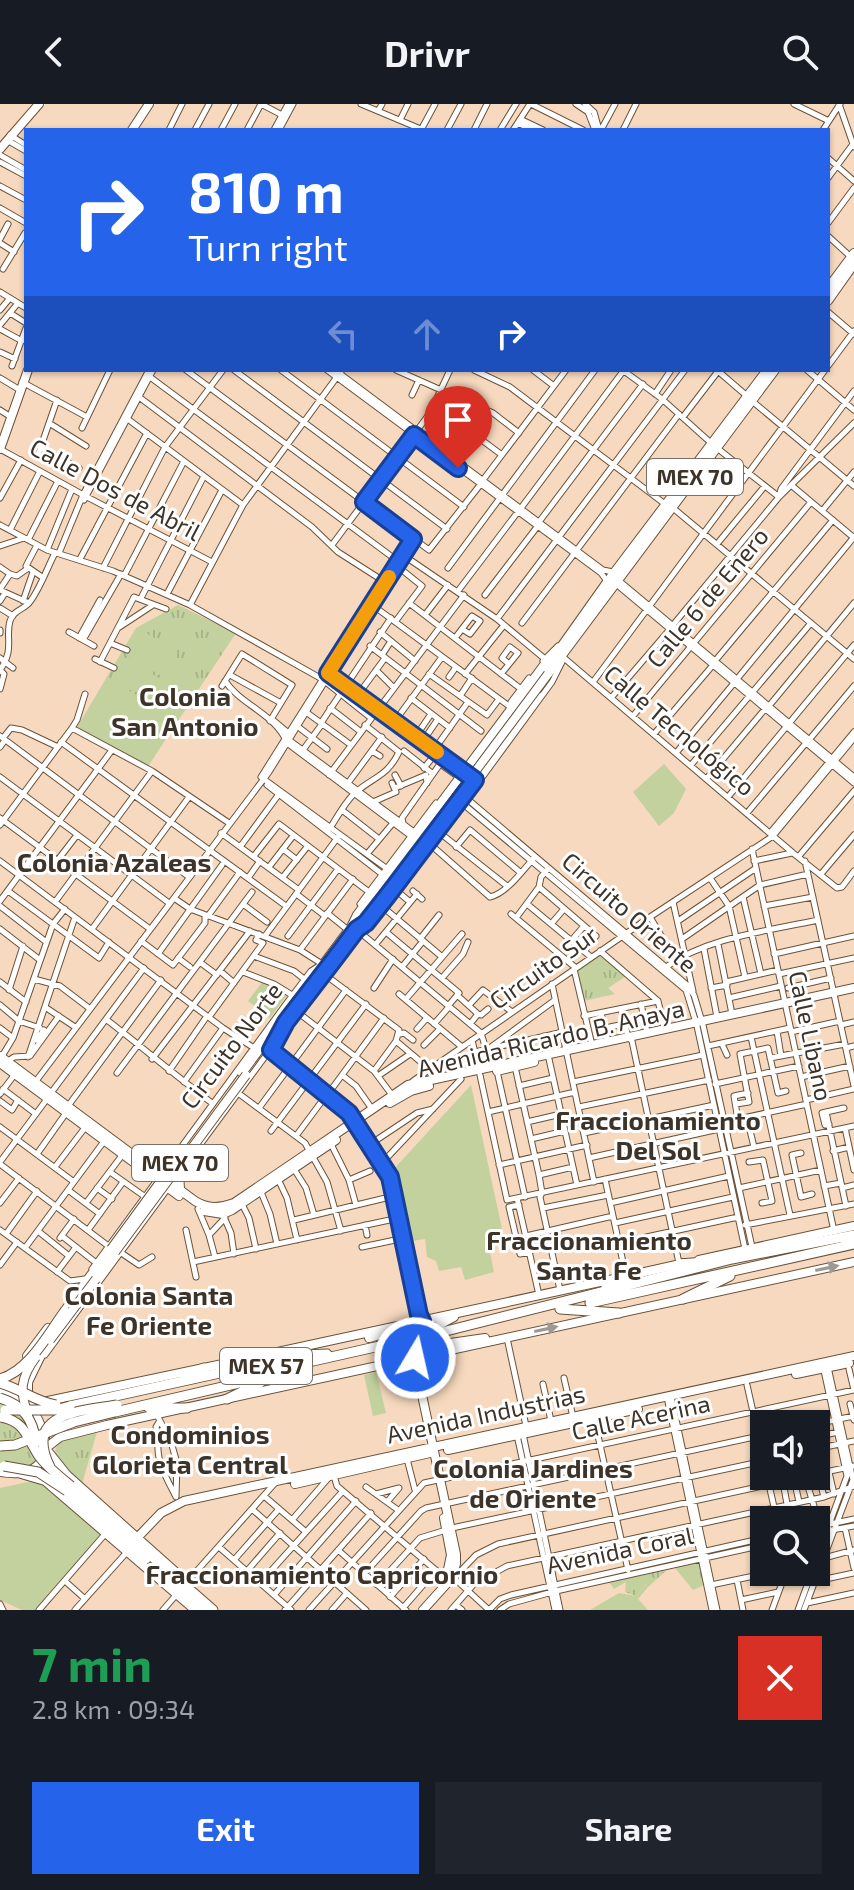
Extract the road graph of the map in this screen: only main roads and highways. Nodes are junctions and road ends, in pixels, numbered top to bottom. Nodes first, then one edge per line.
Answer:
1 (38, 104) edge
2 (149, 104) edge
3 (133, 128) edge
4 (5, 146) edge
5 (853, 258) edge
6 (830, 286) edge
7 (830, 298) edge
8 (26, 372) edge
9 (766, 372) edge
10 (773, 372) edge
11 (750, 398) junction
12 (1, 445) edge
13 (569, 641) junction
14 (549, 675) junction
15 (477, 755) junction
16 (489, 762) junction
17 (442, 802) junction
18 (453, 810) junction
19 (354, 929) junction
20 (323, 968) junction
21 (854, 990) edge
22 (785, 1005) junction
23 (700, 1023) junction
24 (630, 1039) junction
25 (566, 1053) junction
26 (6, 1062) edge
27 (514, 1064) junction
28 (479, 1072) junction
29 (244, 1074) junction
30 (49, 1096) junction
31 (88, 1124) junction
32 (354, 1125) junction
33 (312, 1153) junction
34 (179, 1173) road end
35 (277, 1177) junction
36 (155, 1180) junction
37 (178, 1192) junction
38 (203, 1209) junction
39 (854, 1226) edge
40 (849, 1240) edge
41 (113, 1252) junction
42 (732, 1259) junction
43 (854, 1262) edge
44 (679, 1264) junction
45 (742, 1269) junction
46 (640, 1273) junction
47 (93, 1276) junction
48 (584, 1298) junction
49 (683, 1299) junction
50 (560, 1309) junction
51 (466, 1311) junction
52 (619, 1313) junction
53 (420, 1319) junction
54 (442, 1334) junction
55 (505, 1338) junction
56 (318, 1343) junction
57 (385, 1347) junction
58 (351, 1352) junction
59 (254, 1357) junction
60 (412, 1359) junction
61 (852, 1362) edge
62 (825, 1365) junction
63 (374, 1366) junction
64 (204, 1368) junction
65 (32, 1373) junction
66 (279, 1374) junction
67 (240, 1383) junction
68 (0, 1384) edge
69 (157, 1387) junction
70 (0, 1398) edge
71 (227, 1399) junction
72 (669, 1399) junction
73 (58, 1401) junction
74 (29, 1404) junction
75 (133, 1407) junction
76 (116, 1408) junction
77 (187, 1408) junction
78 (1, 1412) edge
79 (30, 1419) junction
80 (57, 1428) junction
81 (522, 1432) junction
82 (73, 1433) junction
83 (0, 1446) edge
84 (43, 1450) junction
85 (0, 1454) edge
86 (432, 1454) junction
87 (1, 1467) edge
88 (50, 1467) junction
89 (21, 1474) junction
90 (331, 1474) junction
91 (67, 1475) junction
92 (274, 1487) junction
93 (63, 1490) junction
94 (217, 1494) junction
95 (206, 1502) junction
96 (140, 1539) junction
97 (122, 1540) junction
98 (136, 1559) junction
99 (160, 1564) junction
100 (183, 1579) junction
101 (424, 1609) edge
102 (197, 1610) edge
103 (213, 1610) edge
104 (219, 1610) edge

1 - 4 main road
2 - 3 main road
5 - 6 main road
5 - 7 main road
8 - 12 main road
9 - 11 main road, MEX 70
10 - 11 main road, MEX 70
11 - 13 main road, MEX 70
13 - 14 main road, MEX 70
13 - 14 main road
13 - 15 main road
14 - 16 main road
14 - 19 main road, MEX 70, bridge
15 - 16 main road
15 - 17 main road
16 - 18 main road
17 - 18 main road
17 - 19 main road
18 - 19 main road
19 - 20 main road, MEX 70
20 - 29 main road, MEX 70
20 - 29 main road, MEX 70
21 - 22 main road, Avenida Ricardo B. Anaya
22 - 23 main road, Avenida Ricardo B. Anaya
22 - 23 main road, Avenida Ricardo B. Anaya
23 - 24 main road, Avenida Ricardo B. Anaya
23 - 24 main road, Avenida Ricardo B. Anaya
24 - 25 main road, Avenida Ricardo B. Anaya
24 - 25 main road, Avenida Ricardo B. Anaya
25 - 27 main road, Avenida Ricardo B. Anaya
26 - 30 main road
26 - 30 main road
27 - 28 main road, Avenida Ricardo B. Anaya
27 - 28 main road, Avenida Ricardo B. Anaya
28 - 32 main road, Avenida Ricardo B. Anaya
28 - 32 main road, Avenida Ricardo B. Anaya
29 - 41 main road, MEX 70, bridge
30 - 31 main road
31 - 36 main road
31 - 36 main road
32 - 33 main road, Avenida Ricardo B. Anaya
32 - 33 main road, Avenida Ricardo B. Anaya
33 - 35 main road, Avenida Ricardo B. Anaya
33 - 35 main road, Avenida Ricardo B. Anaya
34 - 37 main road
35 - 38 main road, Avenida Ricardo B. Anaya
35 - 38 main road, Avenida Ricardo B. Anaya
36 - 37 main road
37 - 38 main road
39 - 44 main road
40 - 42 highway, MEX 57
40 - 45 highway, MEX 57
41 - 47 main road, MEX 70
41 - 65 main road, MEX 70
41 - 68 highway, bridge
42 - 44 highway
42 - 48 highway, MEX 57
49 -> 43 main road
44 - 46 main road
45 - 49 highway
45 - 50 highway, MEX 57
46 - 48 highway
46 - 51 main road
47 - 68 main road, MEX 70
47 - 79 main road, bridge
48 - 54 highway, MEX 57
49 - 52 main road
50 - 52 highway
50 - 54 highway, MEX 57
51 - 53 main road
51 - 55 main road
55 -> 52 main road
53 - 56 main road
53 - 60 main road
54 - 57 highway, MEX 57, bridge
55 - 60 main road
56 - 59 main road
56 - 63 main road
57 - 58 highway, MEX 57
57 - 66 highway, MEX 57
58 - 59 highway
58 - 69 highway, MEX 57
59 - 64 main road
60 - 63 main road
60 - 86 main road
61 - 62 main road, Avenida Industrias
62 - 72 main road, Avenida Industrias
62 - 72 main road, Avenida Industrias
63 - 71 main road
64 - 69 highway
64 - 73 main road
65 - 73 main road
65 - 74 main road, MEX 70
66 - 67 highway, MEX 57
66 - 71 highway
67 - 75 highway, MEX 57
67 - 76 highway
68 - 73 highway, bridge
68 - 74 main road
69 - 73 highway
69 - 78 highway, MEX 57, bridge
70 - 79 highway, bridge
71 - 77 main road
72 - 81 main road, Avenida Industrias
72 - 81 main road, Avenida Industrias
73 - 74 main road
73 - 82 main road
74 - 84 main road
75 - 76 highway, MEX 57
75 - 77 highway
76 - 80 highway, MEX 57, bridge
76 - 88 highway, bridge
77 - 82 main road
78 - 84 highway, bridge
79 - 84 highway, bridge
80 - 83 highway, bridge
80 - 85 highway, bridge
81 - 86 main road, Avenida Industrias
81 - 86 main road, Avenida Industrias
82 - 84 main road
84 - 88 highway, bridge
84 - 89 main road
84 - 91 main road
86 - 90 main road, Avenida Industrias
86 - 90 main road, Avenida Industrias
86 - 101 main road
87 - 89 main road
87 - 93 highway, bridge
88 - 93 highway, bridge
89 - 93 main road
90 - 92 main road, Avenida Industrias
91 - 93 main road
91 - 96 main road
92 - 94 main road, Avenida Industrias
92 - 95 main road, Avenida Industrias
93 - 97 highway
93 - 98 main road
93 - 99 highway
94 - 95 main road
94 - 96 main road, Avenida Industrias
95 - 96 main road, Avenida Industrias
96 - 100 main road
97 - 98 highway
97 - 102 highway
98 - 102 main road
99 - 100 highway
99 - 103 highway
100 - 104 main road

